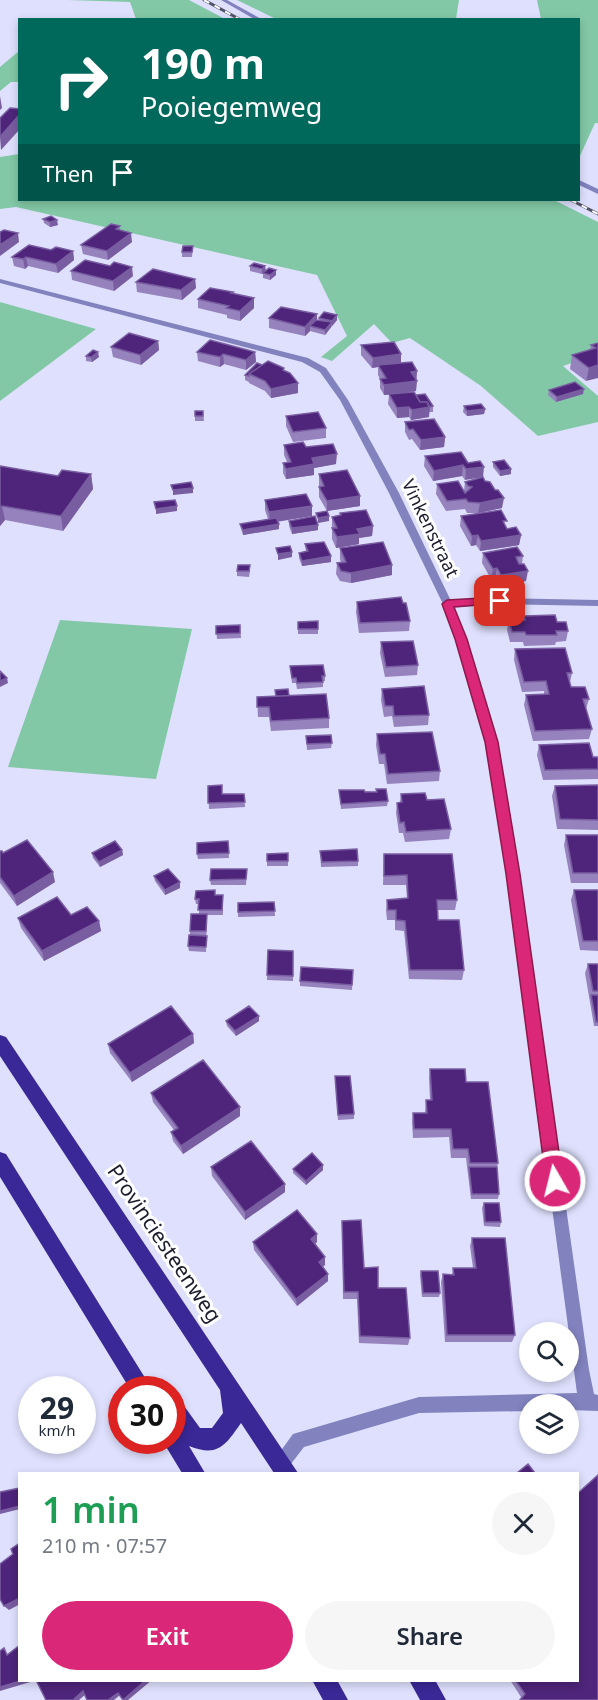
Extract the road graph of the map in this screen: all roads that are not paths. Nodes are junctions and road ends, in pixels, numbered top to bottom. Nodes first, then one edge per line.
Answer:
1 (224, 0) edge
2 (257, 18) edge
3 (580, 183) edge
4 (598, 192) edge
5 (0, 281) edge
6 (598, 603) edge
7 (447, 604) junction
8 (0, 1042) edge
9 (0, 1160) edge
10 (135, 1376) edge
11 (228, 1383) junction
12 (593, 1402) edge
13 (186, 1425) edge
14 (182, 1454) edge
15 (284, 1468) edge
16 (193, 1472) edge
17 (325, 1682) edge
18 (422, 1682) edge
19 (336, 1700) edge
20 (434, 1700) edge

1 - 2 street
3 - 4 street
5 - 7 street, Vinkenstraat
6 - 7 street
7 - 12 street, Vinkenstraat
8 - 11 main road, Provinciesteenweg
9 - 10 main road
11 - 13 main road
11 - 15 main road, Provinciesteenweg
12 - 15 street
14 - 16 main road
17 - 19 main road
18 - 20 main road

